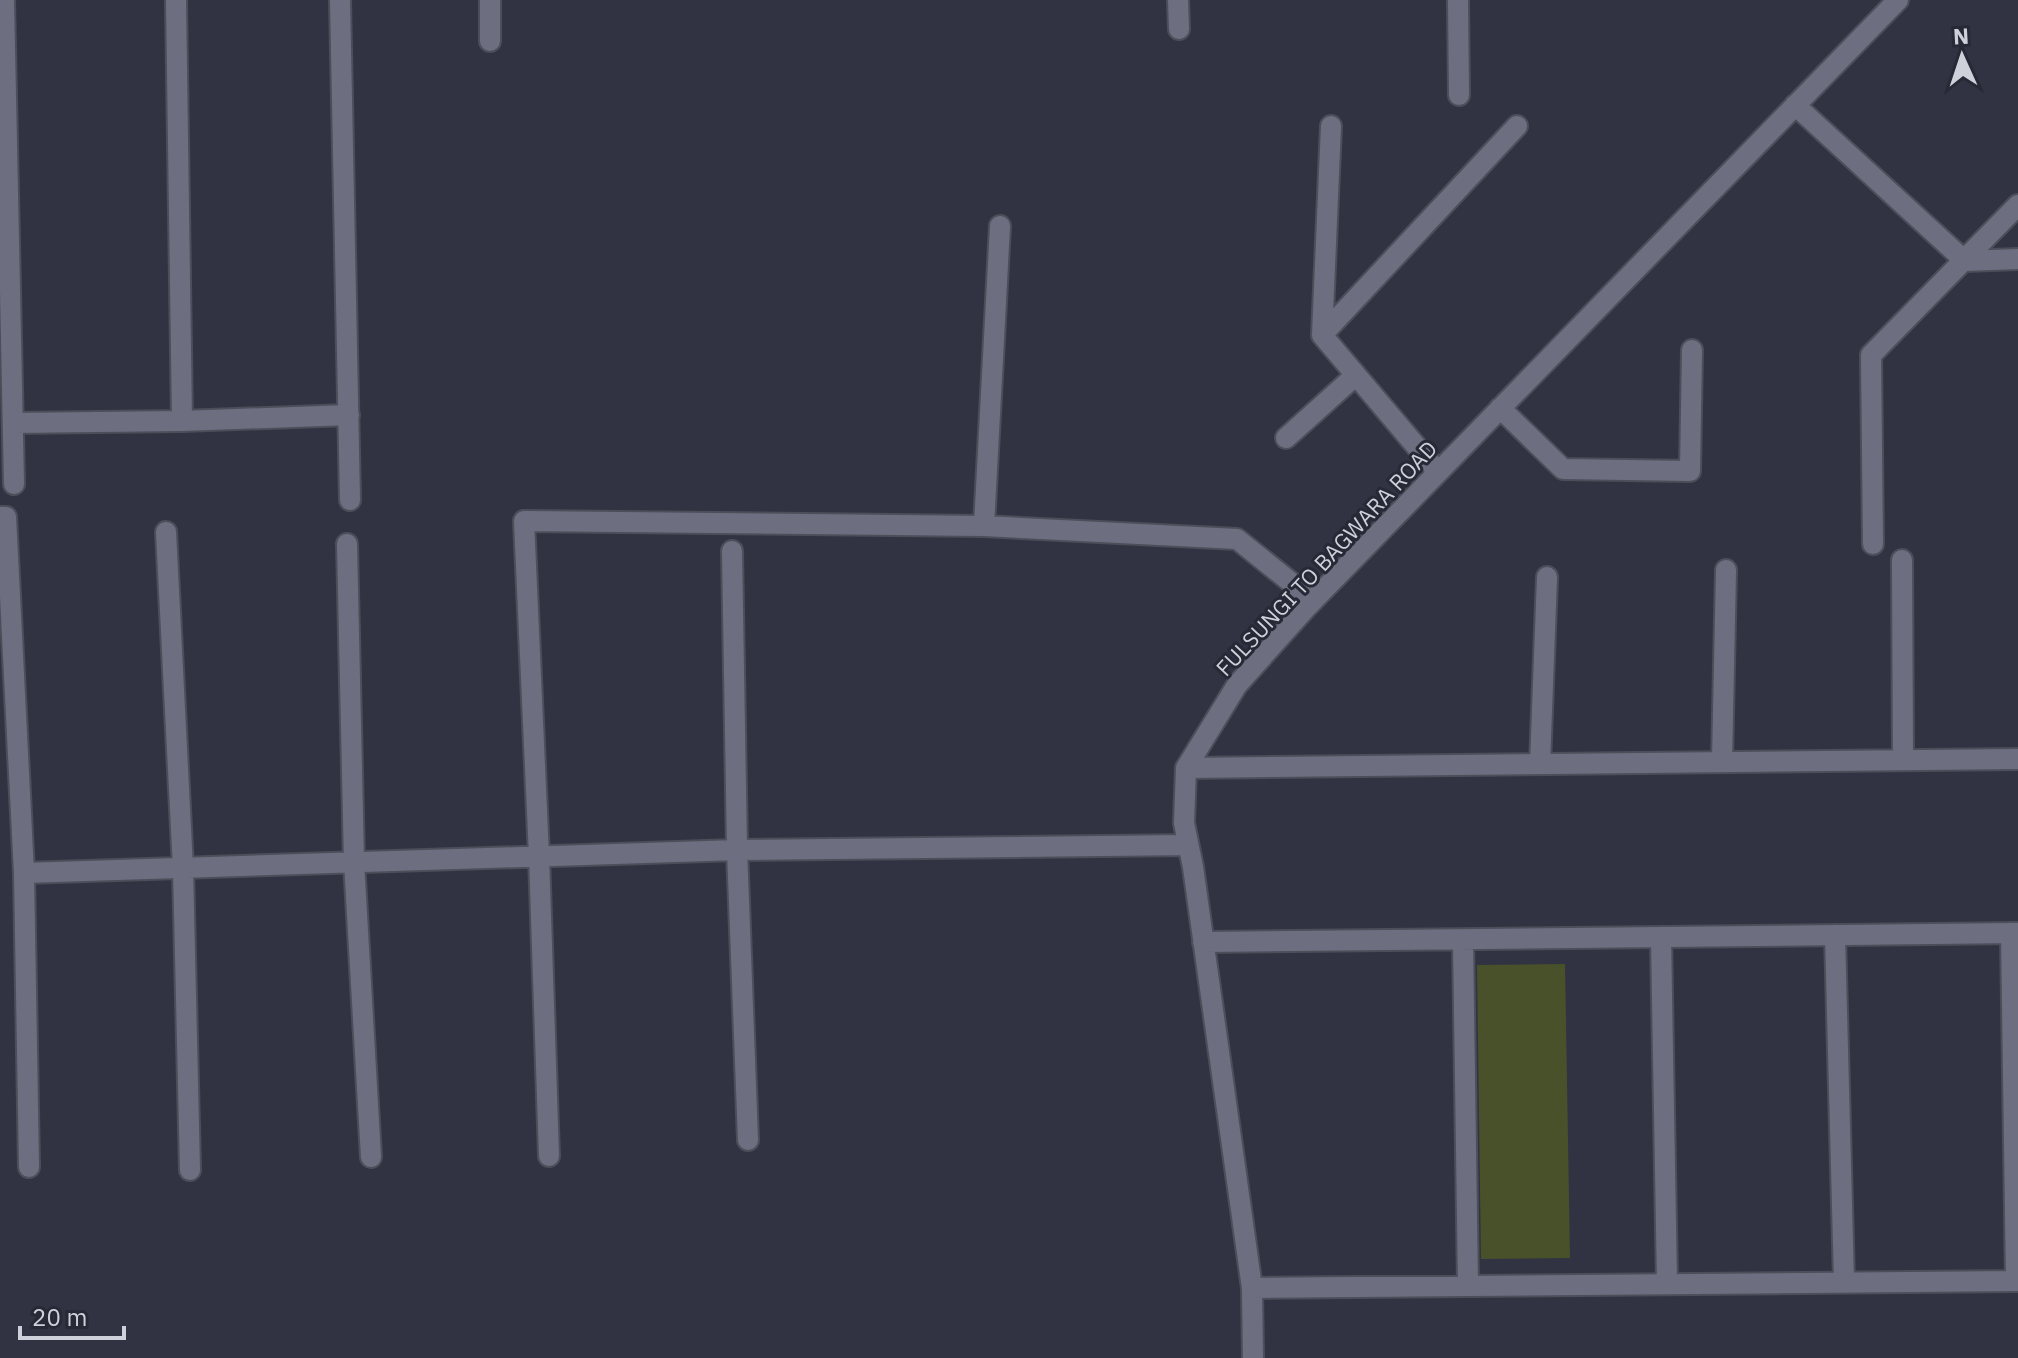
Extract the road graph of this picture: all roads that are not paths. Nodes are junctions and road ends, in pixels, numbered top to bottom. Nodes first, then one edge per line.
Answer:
1 (4, 0) edge
2 (176, 0) edge
3 (340, 0) edge
4 (490, 0) edge
5 (1178, 0) edge
6 (1458, 0) edge
7 (1898, 0) edge
8 (1179, 29) dead end
9 (490, 41) dead end
10 (1459, 95) dead end
11 (1795, 105) junction
12 (1331, 126) dead end
13 (1517, 126) dead end
14 (2018, 205) edge
15 (1000, 226) dead end
16 (2018, 259) edge
17 (1965, 261) junction
18 (1322, 335) junction
19 (1692, 350) dead end
20 (1356, 375) junction
21 (1500, 408) junction
22 (349, 415) junction
23 (182, 421) junction
24 (13, 423) junction
25 (1286, 438) dead end
26 (1438, 472) junction
27 (14, 484) dead end
28 (350, 500) dead end
29 (0, 517) edge
30 (984, 526) junction
31 (166, 532) dead end
32 (347, 544) dead end
33 (1873, 544) dead end
34 (732, 551) dead end
35 (1902, 560) dead end
36 (1726, 570) dead end
37 (1547, 577) dead end
38 (1313, 600) junction
39 (2018, 759) edge
40 (1903, 760) junction
41 (1722, 762) junction
42 (1540, 764) junction
43 (1186, 768) junction
44 (1188, 845) junction
45 (737, 850) junction
46 (539, 856) junction
47 (354, 862) junction
48 (183, 868) junction
49 (24, 873) junction
50 (2014, 933) edge
51 (1835, 935) junction
52 (1661, 938) junction
53 (1463, 940) junction
54 (1203, 942) junction
55 (748, 1140) dead end
56 (549, 1156) dead end
57 (371, 1157) dead end
58 (29, 1167) dead end
59 (190, 1170) dead end
60 (2017, 1281) edge
61 (1844, 1282) junction
62 (1667, 1284) junction
63 (1468, 1286) junction
64 (1252, 1288) junction
65 (1253, 1358) edge

1 - 24 street
2 - 23 street
3 - 22 street
4 - 9 street
5 - 8 street
6 - 10 street
7 - 11 street, FULSUNGI TO BAGWARA ROAD
11 - 17 street
11 - 21 street, FULSUNGI TO BAGWARA ROAD
12 - 18 street
13 - 18 street
14 - 17 street
15 - 30 street
16 - 17 street
17 - 33 street
18 - 20 street
19 - 21 street
20 - 25 street
20 - 26 street
21 - 26 street, FULSUNGI TO BAGWARA ROAD
22 - 23 street
22 - 28 street
23 - 24 street
24 - 27 street
26 - 38 street, FULSUNGI TO BAGWARA ROAD
29 - 49 street
30 - 38 street
30 - 46 street
31 - 48 street
32 - 47 street
34 - 45 street
35 - 40 street
36 - 41 street
37 - 42 street
38 - 43 street, FULSUNGI TO BAGWARA ROAD
39 - 40 street
40 - 41 street
41 - 42 street
42 - 43 street
43 - 44 street, FULSUNGI TO BAGWARA ROAD
44 - 45 street
44 - 54 street, FULSUNGI TO BAGWARA ROAD
45 - 46 street
45 - 55 street
46 - 47 street
46 - 56 street
47 - 48 street
47 - 57 street
48 - 49 street
48 - 59 street
49 - 58 street
50 - 51 street
50 - 60 street
51 - 52 street
51 - 61 street
52 - 53 street
52 - 62 street
53 - 54 street
53 - 63 street
54 - 64 street, FULSUNGI TO BAGWARA ROAD
60 - 61 street
61 - 62 street
62 - 63 street
63 - 64 street
64 - 65 street, FULSUNGI TO BAGWARA ROAD

